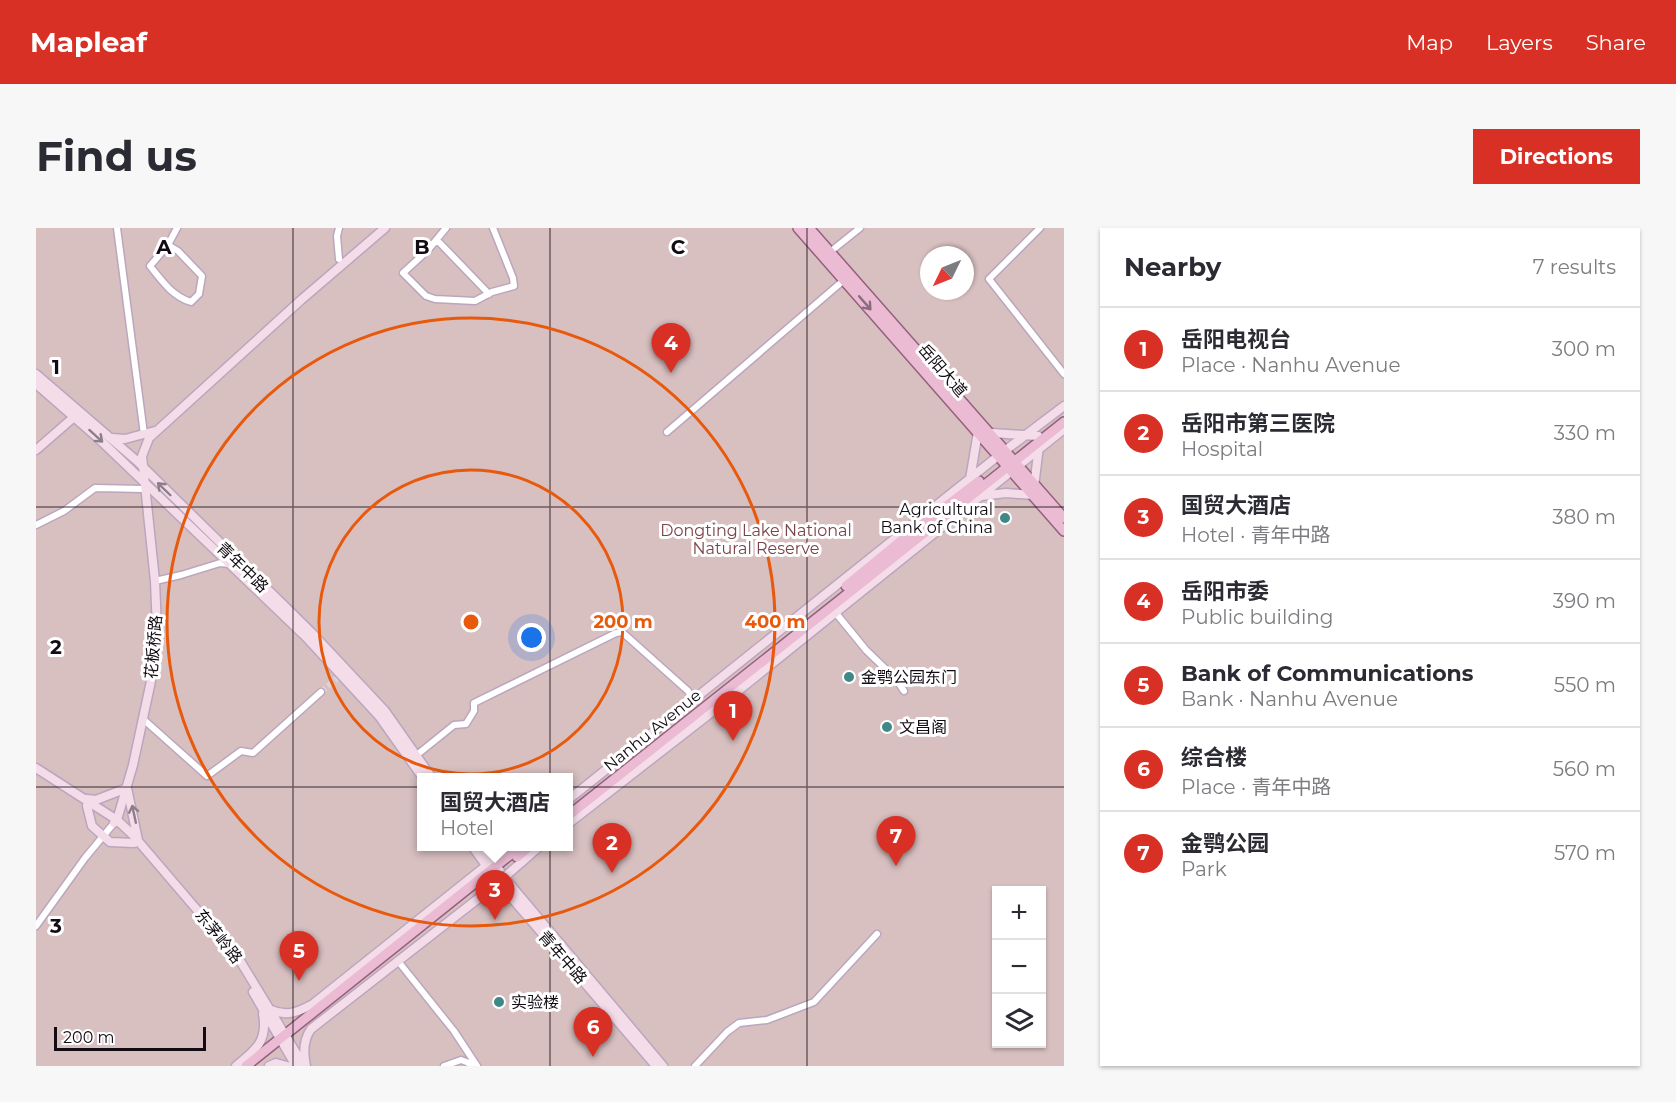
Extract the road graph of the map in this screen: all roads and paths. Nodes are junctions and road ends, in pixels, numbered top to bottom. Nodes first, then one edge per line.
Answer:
1 (117, 228) edge
2 (177, 228) edge
3 (339, 228) edge
4 (385, 228) edge
5 (446, 228) edge
6 (493, 228) edge
7 (798, 228) edge
8 (809, 228) edge
9 (860, 228) edge
10 (1040, 228) edge
11 (437, 240) junction
12 (168, 245) junction
13 (830, 252) junction
14 (339, 259) dead end
15 (844, 280) junction
16 (489, 294) junction
17 (36, 374) edge
18 (1064, 374) edge
19 (36, 384) edge
20 (1064, 406) edge
21 (1064, 415) edge
22 (74, 417) junction
23 (1064, 422) edge
24 (1064, 429) edge
25 (156, 430) junction
26 (667, 432) dead end
27 (978, 432) junction
28 (990, 432) junction
29 (144, 434) junction
30 (1026, 435) junction
31 (112, 438) junction
32 (1039, 442) junction
33 (36, 450) edge
34 (1008, 461) junction
35 (142, 467) junction
36 (970, 478) junction
37 (1034, 483) junction
38 (144, 486) junction
39 (968, 494) junction
40 (1033, 495) junction
41 (980, 496) junction
42 (1064, 518) edge
43 (36, 525) edge
44 (1064, 531) edge
45 (231, 564) junction
46 (155, 580) junction
47 (834, 612) junction
48 (904, 691) dead end
49 (321, 692) tunnel mouth
50 (693, 700) junction
51 (143, 719) junction
52 (413, 758) junction
53 (36, 768) edge
54 (36, 773) edge
55 (421, 773) edge
56 (428, 773) edge
57 (127, 788) junction
58 (573, 796) edge
59 (86, 803) junction
60 (573, 805) edge
61 (573, 812) edge
62 (573, 820) edge
63 (116, 821) junction
64 (103, 836) junction
65 (136, 842) junction
66 (477, 851) edge
67 (484, 851) edge
68 (508, 851) edge
69 (516, 851) edge
70 (523, 851) edge
71 (532, 851) edge
72 (496, 872) junction
73 (36, 926) edge
74 (877, 934) dead end
75 (398, 961) junction
76 (261, 1005) junction
77 (271, 1010) junction
78 (284, 1039) junction
79 (236, 1066) edge
80 (246, 1066) edge
81 (255, 1066) edge
82 (269, 1066) edge
83 (287, 1066) edge
84 (296, 1066) edge
85 (305, 1066) edge
86 (444, 1066) edge
87 (470, 1066) edge
88 (477, 1066) edge
89 (656, 1066) edge
90 (663, 1066) edge
91 (695, 1066) edge

1 - 29 street
2 - 12 street
3 - 14 street
4 - 25 main road
5 - 11 street
6 - 16 street
7 - 15 main road, 岳阳大道
8 - 13 main road, 岳阳大道
9 - 13 street
10 - 18 street
11 - 16 street
11 - 16 street
12 - 12 street
13 - 28 main road, 岳阳大道
15 - 26 street
15 -> 27 main road, 岳阳大道
17 - 31 main road, 青年中路
19 - 22 main road, 青年中路
20 - 30 main road
21 - 32 main road, Nanhu Avenue
22 - 33 main road
22 -> 38 main road, 青年中路
23 - 32 main road, Nanhu Avenue
24 - 32 main road
25 - 29 main road
25 - 35 main road
27 - 28 main road
27 - 34 main road, 岳阳大道
27 - 36 main road
28 - 30 main road
28 - 34 main road, 岳阳大道
29 - 31 main road
30 - 32 main road
30 - 34 main road
31 - 35 main road, 青年中路
32 - 34 main road, Nanhu Avenue
32 - 37 main road
34 - 36 main road
34 - 37 main road, 岳阳大道
34 - 39 main road, Nanhu Avenue
34 - 40 main road, 岳阳大道
34 - 41 main road
35 - 38 main road, 花板桥路
52 -> 35 main road, 青年中路
36 - 39 main road
36 - 50 main road
37 - 40 main road
37 - 42 main road, 岳阳大道
38 - 43 street
38 - 45 main road, 青年中路
38 - 46 main road, 花板桥路
39 - 41 main road
39 - 60 main road, Nanhu Avenue
39 - 61 main road, Nanhu Avenue
40 - 41 main road
40 - 44 main road, 岳阳大道
41 - 47 main road
45 - 46 street
45 - 52 main road, 青年中路
46 - 51 main road, 花板桥路
47 - 48 street
47 - 62 main road
49 - 51 street
50 - 52 street
50 - 58 main road
51 - 57 main road, 花板桥路
52 - 55 main road, 青年中路
52 - 56 main road, 青年中路
53 - 59 main road
54 - 59 main road
57 - 59 main road
57 - 63 main road, 花板桥路
65 -> 57 main road
59 - 63 main road, 东茅岭路
59 - 64 main road
63 - 64 street
63 - 65 main road, 东茅岭路
64 - 65 main road
64 - 73 street
65 - 76 main road, 东茅岭路
65 - 77 main road, 东茅岭路
66 - 72 main road, 青年中路
67 - 72 main road, 青年中路
68 - 72 main road
69 - 72 main road
70 - 72 main road
71 - 72 main road
72 - 75 main road
72 - 77 main road
72 - 78 main road
72 - 89 main road, 青年中路
72 - 90 main road, 青年中路
74 - 91 street
75 - 85 main road
75 - 88 street
76 - 78 main road, 东茅岭路
76 - 79 main road
77 - 78 main road, 东茅岭路
78 - 80 main road
78 - 81 main road
78 - 84 main road, 东茅岭路
78 - 85 main road, 东茅岭路
82 - 83 main road
86 - 87 street

